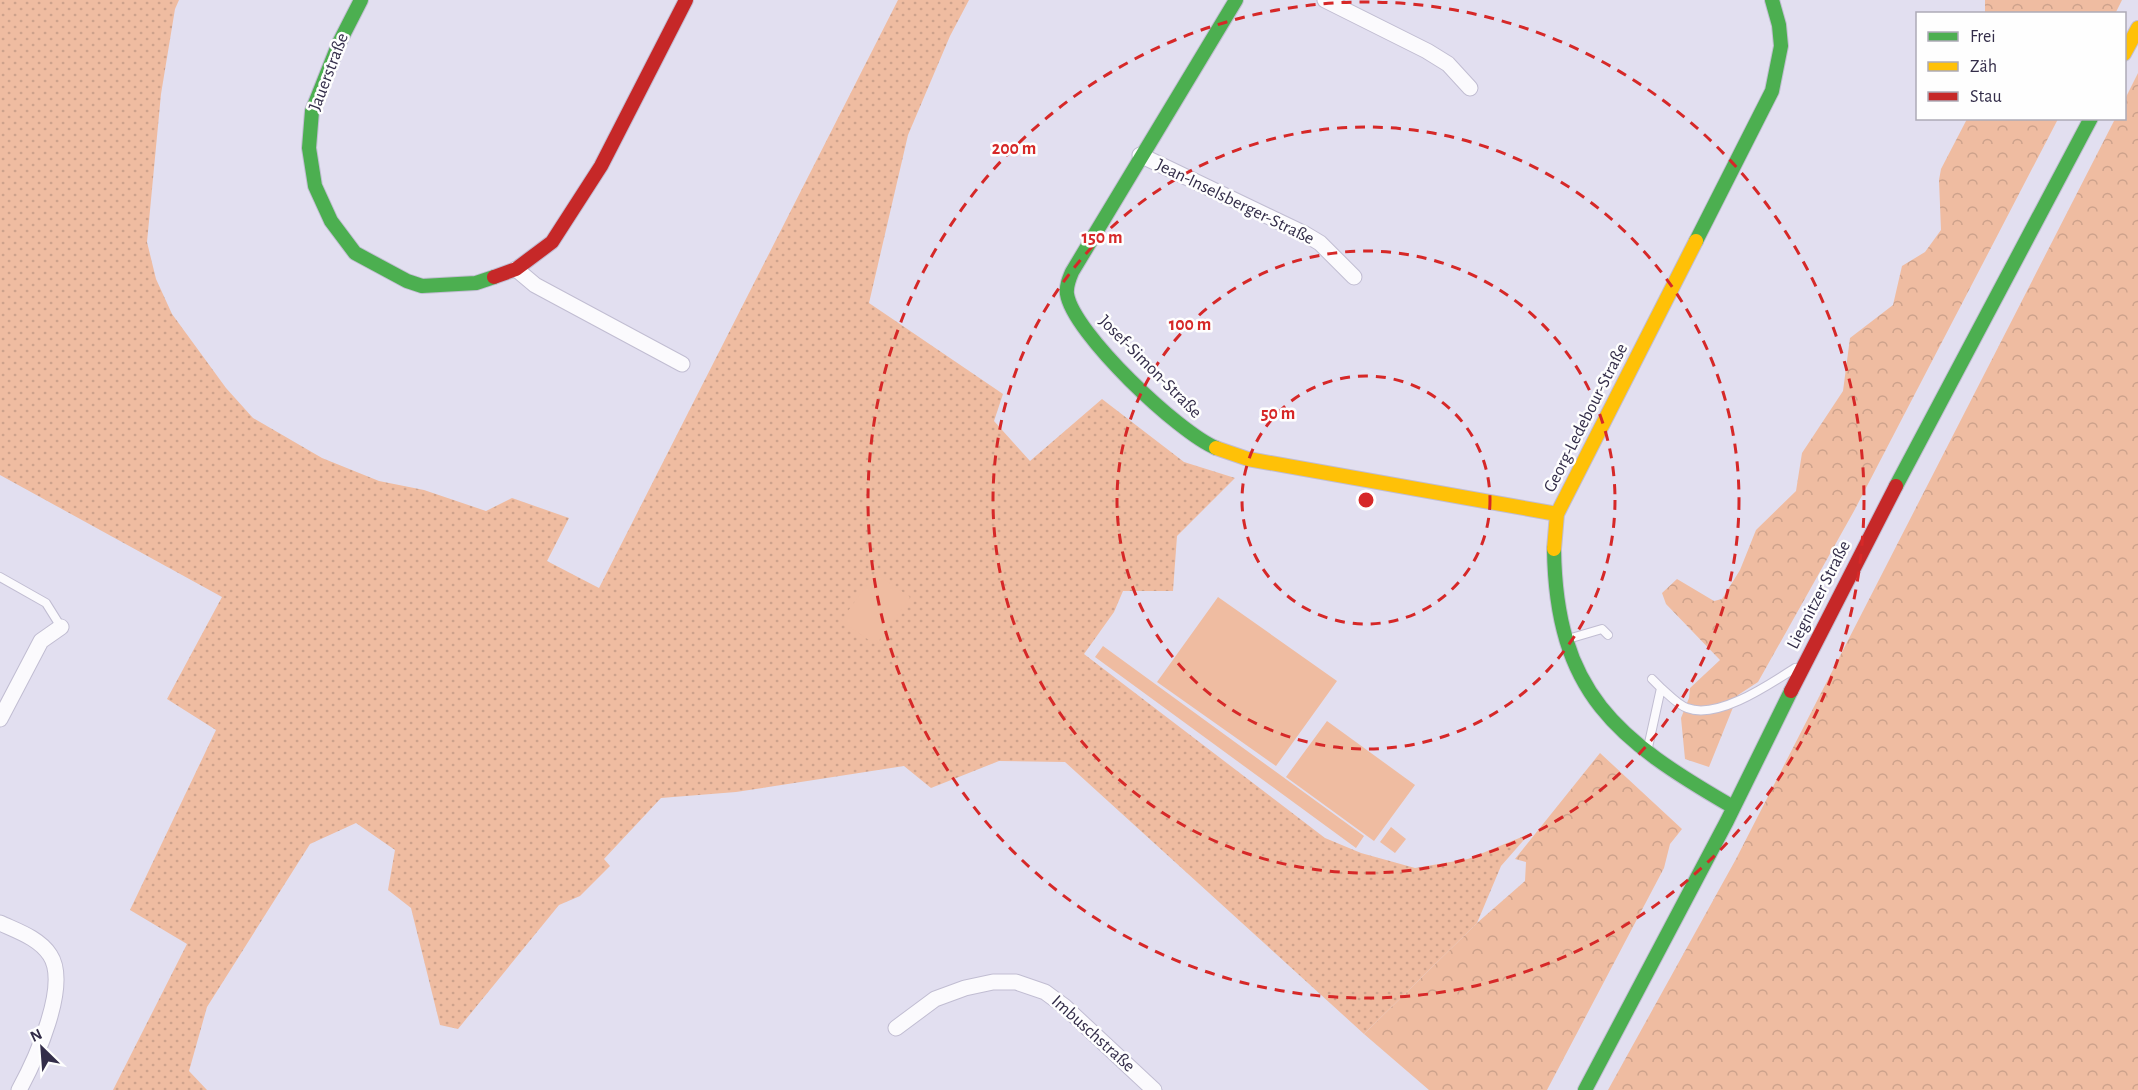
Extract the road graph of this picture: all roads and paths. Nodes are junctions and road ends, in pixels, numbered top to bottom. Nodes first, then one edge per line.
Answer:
1 (361, 0) edge
2 (686, 0) edge
3 (1236, 0) edge
4 (1325, 0) edge
5 (1772, 0) edge
6 (2138, 28) edge
7 (2126, 50) edge
8 (1470, 88) dead end
9 (2090, 120) edge
10 (1140, 155) junction
11 (516, 269) junction
12 (1354, 277) dead end
13 (682, 364) dead end
14 (1557, 514) junction
15 (0, 577) edge
16 (61, 627) joint
17 (1608, 635) dead end
18 (1564, 640) junction
19 (1804, 662) junction
20 (1652, 679) dead end
21 (1661, 688) junction
22 (0, 719) edge
23 (1647, 754) junction
24 (1733, 807) junction
25 (0, 922) edge
26 (897, 1028) dead end
27 (19, 1090) edge
28 (1154, 1090) edge
29 (1585, 1090) edge

1 - 11 street, Jauerstraße
2 - 11 street, Jauerstraße
3 - 10 street, Josef-Simon-Straße
4 - 8 street
5 - 14 street, Georg-Ledebour-Straße
6 - 7 street
9 - 19 street, Liegnitzer Straße
10 - 12 street, Jean-Inselsberger-Straße
10 - 14 street, Josef-Simon-Straße
11 - 13 street
14 - 18 street, Georg-Ledebour-Straße
15 - 16 lane
16 - 22 street
17 - 18 lane
18 - 23 street, Georg-Ledebour-Straße
19 - 21 lane
19 - 24 street, Liegnitzer Straße
20 - 21 lane
21 - 23 lane
23 - 24 street, Georg-Ledebour-Straße
24 - 29 street, Liegnitzer Straße
25 - 27 street
26 - 28 street, Imbuschstraße

